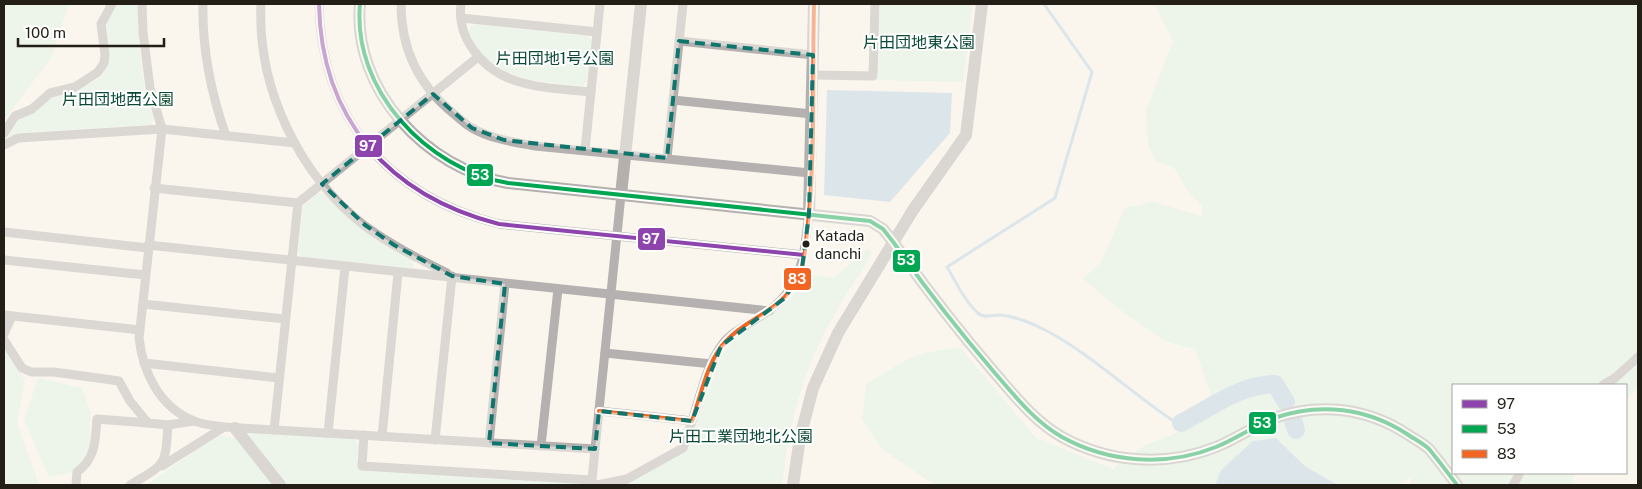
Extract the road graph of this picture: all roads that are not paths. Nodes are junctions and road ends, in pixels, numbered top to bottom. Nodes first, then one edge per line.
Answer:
1 (112, 4) edge
2 (142, 4) edge
3 (203, 4) edge
4 (261, 4) edge
5 (319, 4) edge
6 (360, 4) edge
7 (401, 4) edge
8 (461, 4) edge
9 (600, 4) edge
10 (641, 4) edge
11 (683, 4) edge
12 (814, 4) edge
13 (874, 4) edge
14 (982, 4) edge
15 (461, 18) junction
16 (597, 32) junction
17 (679, 41) junction
18 (813, 55) junction
19 (478, 57) junction
20 (813, 75) junction
21 (591, 92) junction
22 (433, 94) junction
23 (673, 100) junction
24 (812, 114) junction
25 (400, 120) junction
26 (162, 129) junction
27 (4, 133) edge
28 (226, 136) junction
29 (295, 143) junction
30 (4, 145) edge
31 (368, 146) junction
32 (585, 150) junction
33 (626, 154) junction
34 (667, 158) junction
35 (810, 173) junction
36 (322, 184) junction
37 (154, 188) junction
38 (621, 196) junction
39 (298, 203) junction
40 (809, 214) junction
41 (4, 232) edge
42 (617, 236) junction
43 (894, 243) junction
44 (148, 247) junction
45 (804, 255) junction
46 (4, 260) edge
47 (292, 261) junction
48 (345, 267) junction
49 (398, 273) junction
50 (145, 275) junction
51 (452, 276) junction
52 (505, 284) junction
53 (558, 289) junction
54 (611, 294) junction
55 (143, 304) junction
56 (770, 311) junction
57 (8, 316) edge
58 (285, 319) junction
59 (140, 330) junction
60 (4, 334) edge
61 (4, 340) edge
62 (605, 353) junction
63 (1638, 357) edge
64 (144, 363) junction
65 (712, 364) junction
66 (279, 378) junction
67 (1605, 384) edge
68 (599, 411) junction
69 (194, 421) junction
70 (692, 421) junction
71 (148, 423) junction
72 (168, 425) junction
73 (230, 427) junction
74 (274, 430) junction
75 (328, 433) junction
76 (364, 435) junction
77 (382, 436) junction
78 (435, 440) junction
79 (489, 443) junction
80 (541, 446) junction
81 (595, 449) junction
82 (160, 467) junction
83 (1519, 474) edge
84 (593, 484) edge
85 (76, 485) edge
86 (130, 485) edge
87 (280, 485) edge
88 (793, 485) edge
89 (1457, 485) edge
90 (1512, 485) edge

1 - 27 street
2 - 26 street
3 - 28 street
4 - 29 street
5 - 31 street
6 - 25 street
7 - 22 street
8 - 15 street
9 - 16 street
10 - 33 street
11 - 17 street
12 - 18 street
13 - 20 street
14 - 43 street
15 - 16 street
15 - 19 street
16 - 21 street
17 - 18 street
17 - 23 street
18 - 20 street
19 - 21 street
19 - 22 street
20 - 24 street
21 - 32 street
22 - 25 street
22 - 32 street
23 - 24 street
23 - 34 street
24 - 35 street
25 - 31 street
25 - 38 street
26 - 28 street
26 - 30 street
26 - 37 street
28 - 29 street
29 - 36 street
31 - 36 street
31 - 42 street
32 - 33 street
33 - 34 street
33 - 38 street
34 - 35 street
35 - 40 street
36 - 39 street
36 - 51 street
37 - 39 street
37 - 44 street
38 - 40 street
38 - 42 street
39 - 47 street
40 - 43 street
40 - 45 street
41 - 44 street
42 - 45 street
42 - 54 street
43 - 88 street
43 - 89 street
44 - 47 street
44 - 50 street
45 - 56 street
46 - 50 street
47 - 48 street
47 - 58 street
48 - 49 street
48 - 75 street
49 - 51 street
49 - 77 street
50 - 55 street
51 - 52 street
51 - 78 street
52 - 53 street
52 - 79 street
53 - 54 street
53 - 80 street
54 - 56 street
54 - 62 street
55 - 58 street
55 - 59 street
56 - 65 street
57 - 59 street
57 - 60 street
58 - 66 street
59 - 64 street
61 - 71 street
62 - 65 street
62 - 68 street
63 - 67 street
64 - 66 street
64 - 69 street
65 - 70 street
66 - 74 street
68 - 70 street
68 - 81 street
69 - 72 street
69 - 73 street
70 - 84 street
71 - 72 street
71 - 85 street
72 - 82 street
73 - 74 street
73 - 82 street
73 - 87 street
74 - 75 street
75 - 76 street
76 - 77 street
76 - 84 street
77 - 78 street
78 - 79 street
79 - 80 street
80 - 81 street
81 - 84 street
82 - 86 street
83 - 90 street

